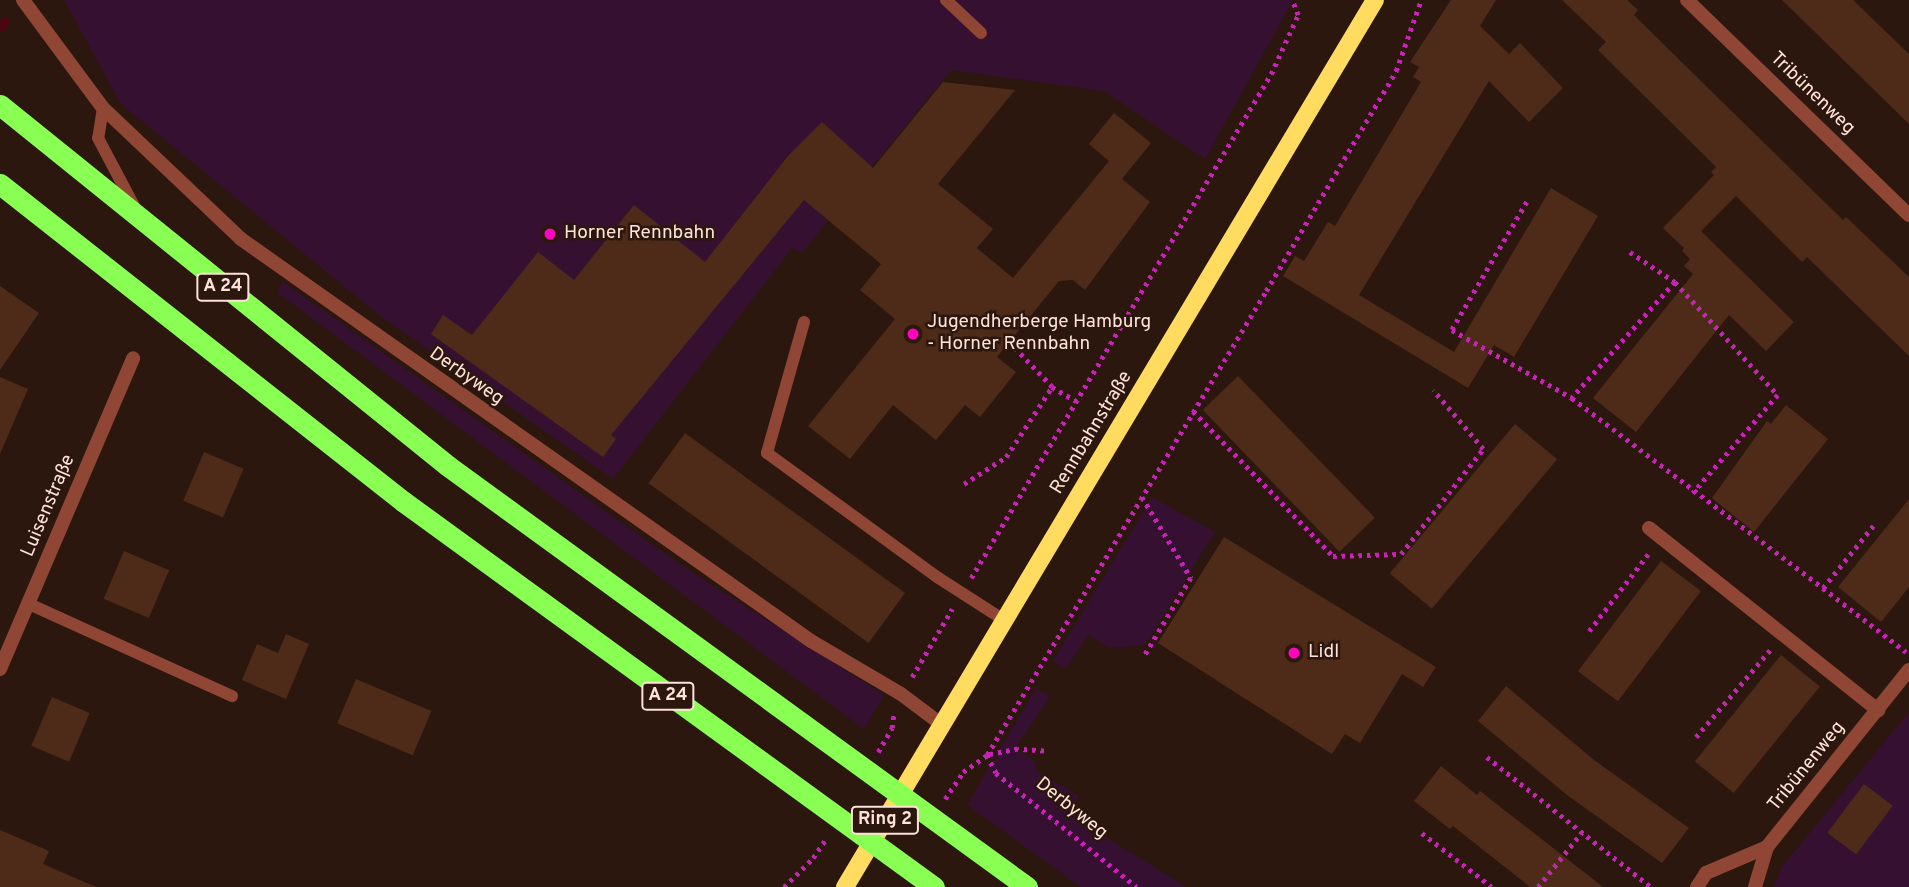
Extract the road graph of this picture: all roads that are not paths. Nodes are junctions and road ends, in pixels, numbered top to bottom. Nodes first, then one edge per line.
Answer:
1 (23, 0) edge
2 (946, 0) edge
3 (1375, 0) edge
4 (1687, 0) edge
5 (981, 33) dead end
6 (0, 106) edge
7 (103, 108) junction
8 (0, 184) edge
9 (1909, 215) edge
10 (144, 225) junction
11 (804, 322) dead end
12 (133, 358) dead end
13 (1655, 533) road end
14 (29, 604) junction
15 (1004, 620) junction
16 (0, 669) edge
17 (1909, 670) edge
18 (232, 696) dead end
19 (1878, 710) junction
20 (941, 724) junction
21 (1767, 847) junction
22 (849, 881) edge
23 (934, 887) edge
24 (1027, 887) edge
25 (1697, 887) edge
26 (1755, 887) edge

1 - 7 street, Derbyweg
2 - 5 lane
3 - 15 main road, Rennbahnstraße / Ring 2
4 - 9 street, Tribünenweg
6 - 10 highway, A 24
7 - 10 lane
7 - 20 street, Derbyweg
8 - 23 highway, A 24
10 - 24 highway, A 24
11 - 15 lane
12 - 14 street, Luisenstraße
13 - 19 street
14 - 16 street, Luisenstraße
14 - 18 lane
15 - 20 main road, Rennbahnstraße / Ring 2
17 - 19 street, Tribünenweg
19 - 21 street, Tribünenweg
20 - 22 main road, Rennbahnstraße / Ring 2
21 - 25 street, Tribünenweg
21 - 26 street, Tribünenweg

